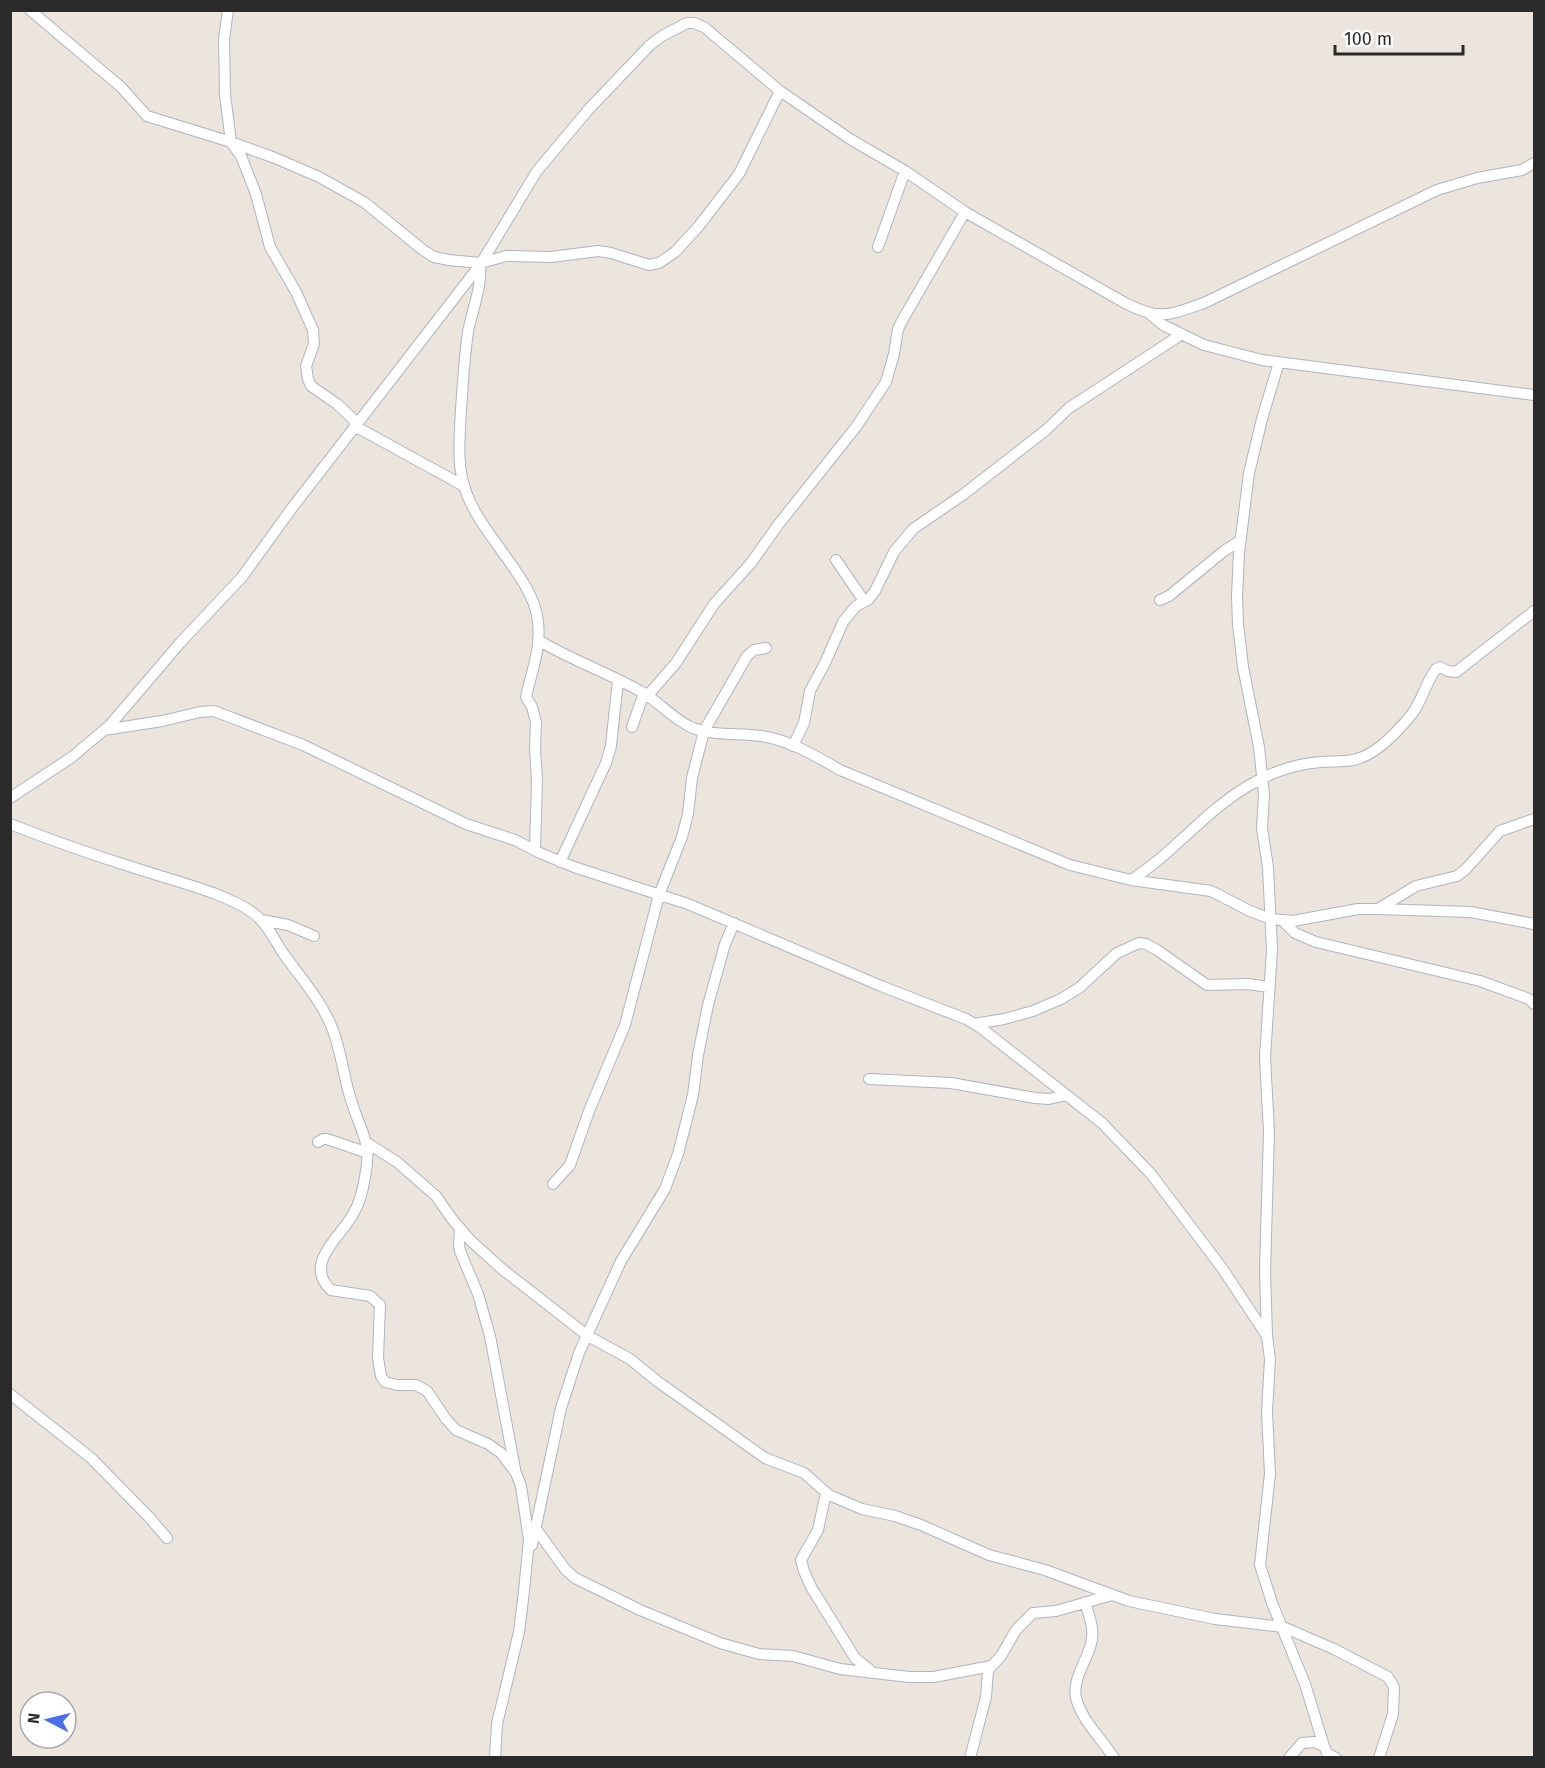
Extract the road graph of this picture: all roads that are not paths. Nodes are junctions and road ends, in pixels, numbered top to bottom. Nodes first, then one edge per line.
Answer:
1 (30, 10) edge
2 (228, 10) edge
3 (780, 91) junction
4 (231, 142) junction
5 (1534, 163) edge
6 (905, 171) junction
7 (965, 212) junction
8 (878, 247) dead end
9 (481, 264) junction
10 (1149, 315) junction
11 (1182, 334) junction
12 (1279, 362) junction
13 (1534, 395) edge
14 (355, 428) junction
15 (464, 486) junction
16 (1241, 540) junction
17 (836, 560) dead end
18 (1160, 600) dead end
19 (864, 602) junction
20 (1534, 611) edge
21 (538, 640) junction
22 (766, 648) dead end
23 (618, 680) junction
24 (646, 694) junction
25 (632, 727) dead end
26 (104, 730) junction
27 (704, 731) junction
28 (793, 746) junction
29 (1262, 779) junction
30 (10, 798) edge
31 (1534, 819) edge
32 (10, 824) edge
33 (535, 850) junction
34 (560, 862) junction
35 (1131, 880) junction
36 (659, 895) junction
37 (1377, 909) junction
38 (261, 920) junction
39 (1276, 920) junction
40 (734, 923) junction
41 (1534, 924) edge
42 (314, 936) dead end
43 (1269, 987) junction
44 (1534, 1004) edge
45 (974, 1024) junction
46 (869, 1079) dead end
47 (1066, 1095) junction
48 (318, 1142) dead end
49 (368, 1148) junction
50 (553, 1184) dead end
51 (460, 1228) junction
52 (588, 1336) junction
53 (1267, 1336) junction
54 (10, 1394) edge
55 (516, 1473) junction
56 (826, 1493) junction
57 (536, 1529) junction
58 (166, 1538) dead end
59 (526, 1569) junction
60 (1113, 1595) junction
61 (1085, 1602) junction
62 (1283, 1627) junction
63 (991, 1666) junction
64 (874, 1673) junction
65 (1329, 1754) edge
66 (495, 1758) edge
67 (970, 1758) edge
68 (1114, 1758) edge
69 (1289, 1758) edge
70 (1379, 1758) edge

1 - 4 street
2 - 4 street
3 - 6 street
3 - 9 street
3 - 9 street
4 - 9 street
4 - 14 street
5 - 10 street
6 - 7 street
6 - 8 street
7 - 10 street
7 - 24 street
9 - 14 street
9 - 15 street
10 - 11 street
11 - 12 street
11 - 19 street
12 - 13 street
12 - 16 street
14 - 15 street
14 - 26 street
15 - 21 street
16 - 18 street
16 - 29 street
17 - 19 street
19 - 28 street
20 - 29 street
21 - 23 street
21 - 33 street
22 - 27 street
23 - 24 street
23 - 34 street
24 - 25 street
24 - 27 street
26 - 30 street
26 - 33 street
27 - 28 street
27 - 36 street
28 - 35 street
29 - 35 street
29 - 39 street
31 - 37 street
32 - 38 street
33 - 34 street
34 - 36 street
35 - 39 street
36 - 40 street
36 - 50 street
37 - 39 street
37 - 41 street
38 - 42 street
38 - 49 street
39 - 43 street
39 - 44 street
40 - 45 street
40 - 52 street
43 - 45 street
43 - 53 street
45 - 47 street
46 - 47 street
47 - 53 street
48 - 49 street
49 - 51 street
49 - 55 street
51 - 52 street
51 - 55 street
52 - 56 street
52 - 57 street
53 - 62 street
54 - 58 street
55 - 59 street
56 - 60 street
56 - 64 street
57 - 59 street
57 - 64 street
59 - 66 street
60 - 61 street
60 - 62 street
61 - 63 street
61 - 68 street
62 - 65 street
62 - 70 street
63 - 64 street
63 - 67 street
65 - 69 street

